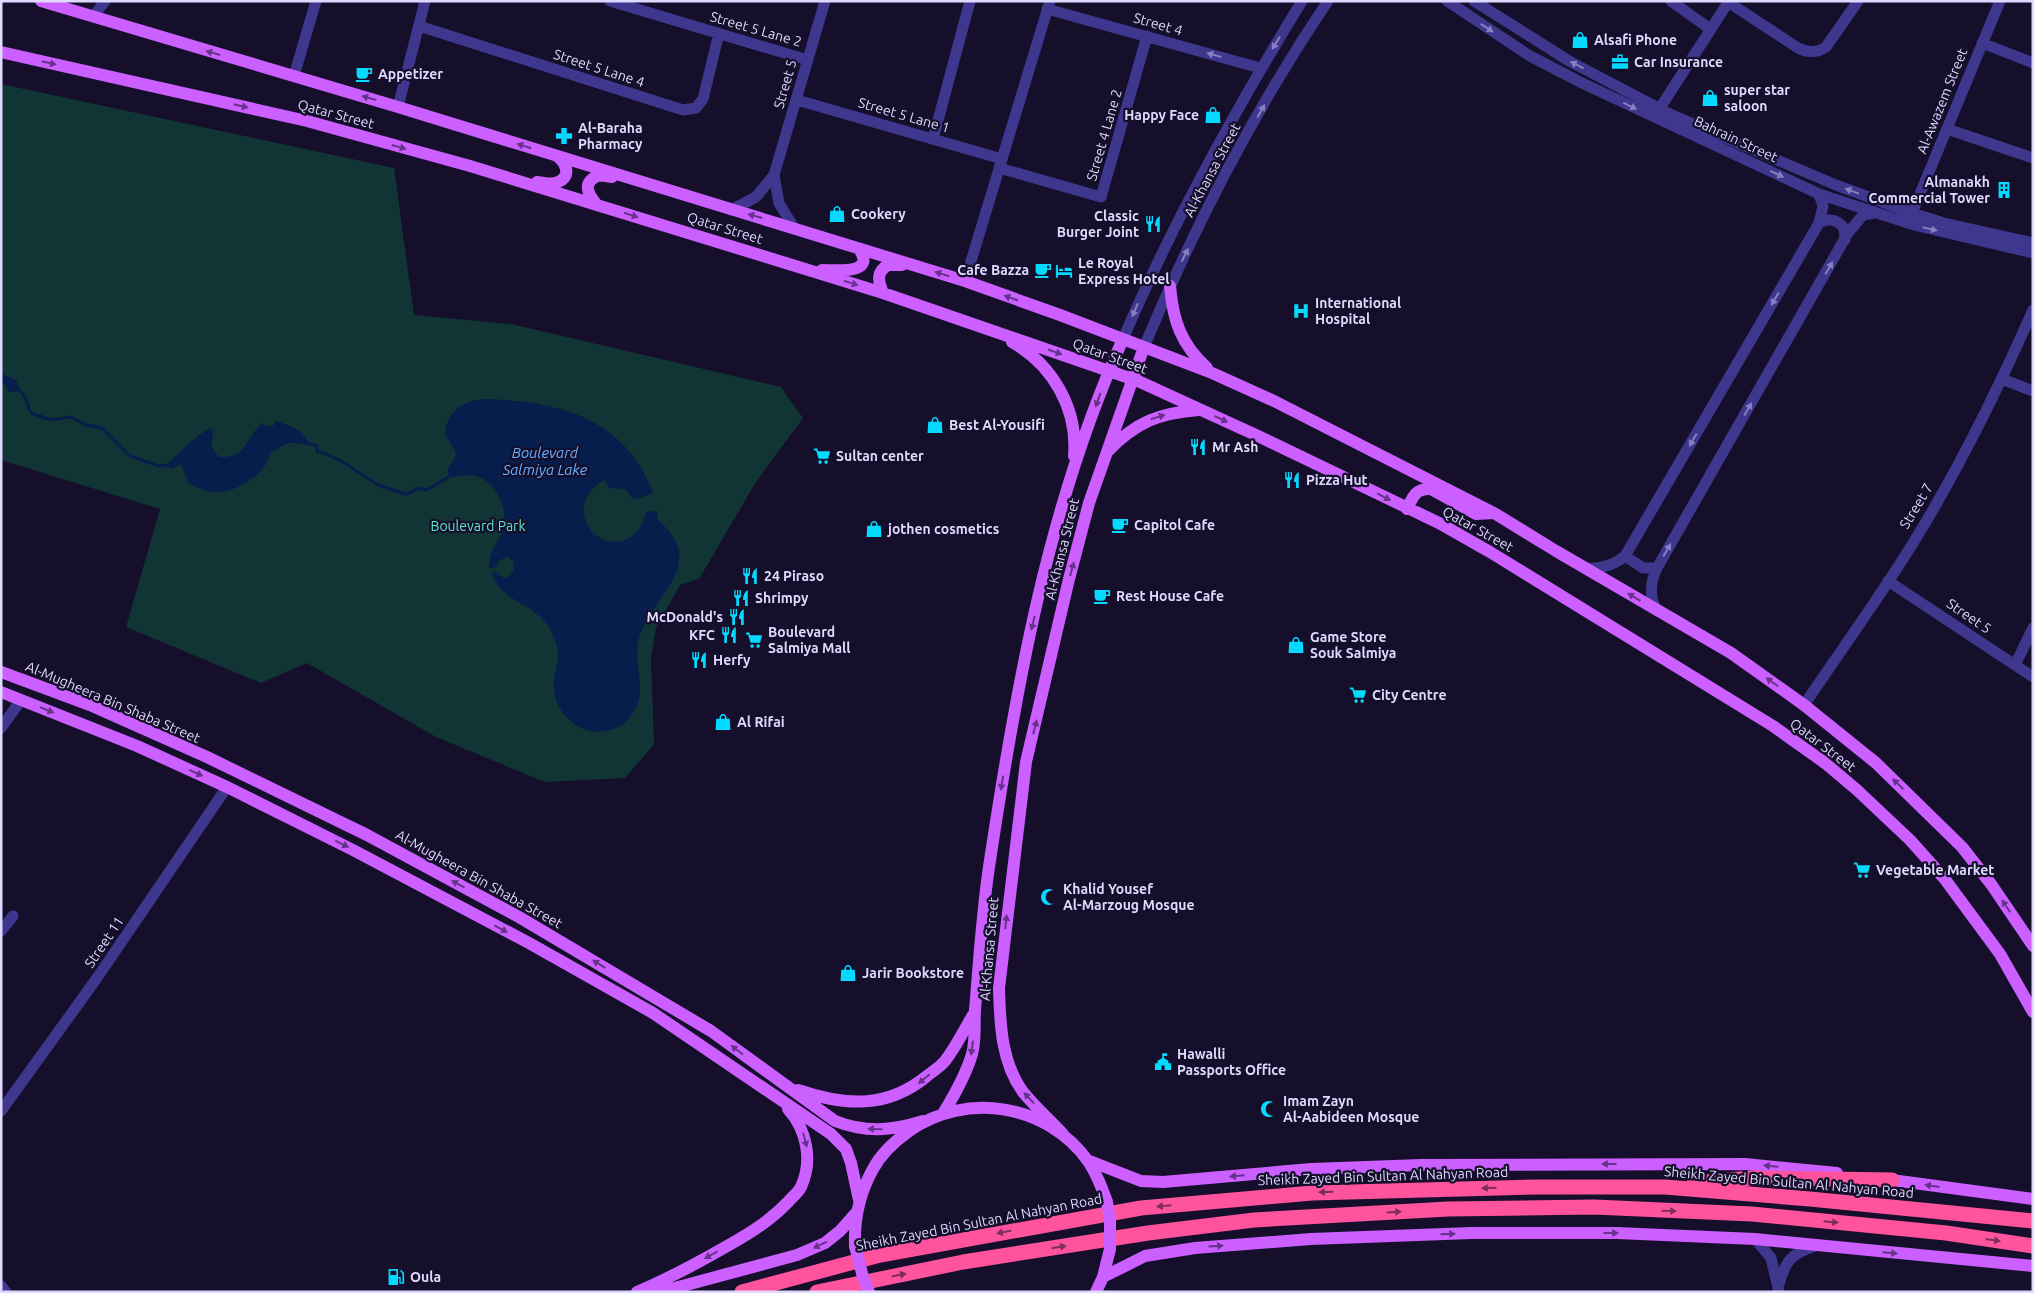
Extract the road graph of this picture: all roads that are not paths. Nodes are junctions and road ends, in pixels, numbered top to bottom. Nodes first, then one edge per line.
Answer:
1 (41, 1) edge
2 (105, 1) edge
3 (316, 1) edge
4 (425, 1) edge
5 (610, 1) edge
6 (825, 1) edge
7 (970, 1) edge
8 (1302, 1) edge
9 (1328, 1) edge
10 (1447, 1) edge
11 (1474, 1) edge
12 (1671, 1) edge
13 (1858, 1) edge
14 (2000, 1) edge
15 (1728, 2) edge
16 (1048, 5) edge
17 (93, 18) junction
18 (419, 26) junction
19 (1710, 29) junction
20 (719, 34) junction
21 (1148, 36) junction
22 (1982, 43) junction
23 (1, 52) edge
24 (808, 60) junction
25 (2033, 63) edge
26 (1260, 68) junction
27 (294, 76) junction
28 (796, 100) junction
29 (398, 107) junction
30 (1660, 108) junction
31 (1947, 130) junction
32 (932, 139) junction
33 (557, 156) junction
34 (2033, 158) edge
35 (1001, 163) junction
36 (774, 175) junction
37 (517, 181) junction
38 (646, 183) junction
39 (1819, 194) junction
40 (597, 205) junction
41 (731, 210) junction
42 (1874, 213) junction
43 (1912, 213) junction
44 (1819, 223) junction
45 (794, 228) junction
46 (1845, 240) junction
47 (2033, 243) edge
48 (859, 249) junction
49 (2033, 253) edge
50 (919, 267) junction
51 (804, 270) junction
52 (965, 282) junction
53 (1170, 286) junction
54 (883, 293) junction
55 (2033, 310) edge
56 (990, 330) junction
57 (1123, 339) junction
58 (1144, 347) junction
59 (1108, 371) junction
60 (1212, 373) junction
61 (1132, 379) junction
62 (2002, 379) junction
63 (2033, 391) edge
64 (1201, 410) junction
65 (1105, 454) junction
66 (1073, 470) junction
67 (1407, 509) junction
68 (1494, 513) junction
69 (1626, 556) junction
70 (1585, 568) junction
71 (1657, 568) junction
72 (1888, 580) junction
73 (1657, 611) junction
74 (2033, 628) edge
75 (2015, 665) junction
76 (1, 672) edge
77 (2033, 677) edge
78 (1, 692) edge
79 (21, 700) junction
80 (1804, 704) junction
81 (1, 728) edge
82 (226, 787) junction
83 (13, 916) dead end
84 (1, 931) edge
85 (2033, 946) edge
86 (2033, 1012) edge
87 (975, 1013) junction
88 (781, 1084) junction
89 (780, 1100) junction
90 (2, 1108) edge
91 (944, 1112) junction
92 (923, 1121) junction
93 (1063, 1134) junction
94 (1087, 1160) junction
95 (1892, 1180) junction
96 (1665, 1187) junction
97 (1964, 1190) junction
98 (2033, 1191) edge
99 (2033, 1199) edge
100 (860, 1200) junction
101 (856, 1214) junction
102 (2033, 1222) edge
103 (1755, 1239) junction
104 (1815, 1246) junction
105 (2033, 1246) edge
106 (2033, 1266) edge
107 (1103, 1277) junction
108 (1, 1286) edge
109 (1779, 1289) edge
110 (6, 1292) edge
111 (637, 1292) edge
112 (660, 1292) edge
113 (742, 1292) edge
114 (817, 1292) edge
115 (869, 1292) edge
116 (1096, 1292) edge

1 - 17 main road, Qatar Street
2 - 17 street
3 - 27 street
4 - 18 street
5 - 20 street, Street 5 Lane 2
6 - 24 street, Street 5
7 - 32 street
8 -> 26 street, Al-Khansa Street
53 -> 9 street, Al-Khansa Street
10 -> 39 street, Bahrain Street
30 -> 11 street, Bahrain Street
12 - 19 street
13 - 15 street
14 - 22 street, Al-Awazem Street
15 - 19 street
16 - 21 street, Street 4
16 - 35 street
27 -> 17 main road, Qatar Street
18 - 20 street, Street 5 Lane 4
18 - 29 street
19 - 30 street
20 - 24 street, Street 5 Lane 2
26 -> 21 street, Street 4
21 - 35 street, Street 4 Lane 2
22 - 25 street
22 - 31 street, Al-Awazem Street
23 -> 37 main road, Qatar Street
24 - 28 street, Street 5
26 -> 57 street, Al-Khansa Street
29 -> 27 main road, Qatar Street
28 - 32 street, Street 5 Lane 1
28 - 36 street, Street 5
33 -> 29 main road, Qatar Street
43 -> 30 street, Bahrain Street
31 - 34 street
31 - 43 street, Al-Awazem Street
32 - 35 street, Street 5 Lane 1
33 - 37 main road
33 - 38 main road, Qatar Street
35 - 52 street
36 - 41 street, Street 5
36 - 45 street, Street 5
37 - 40 main road, Qatar Street
38 - 40 main road
38 - 41 main road, Qatar Street
39 - 42 street, Bahrain Street
39 - 44 street
40 -> 51 main road, Qatar Street
45 -> 41 main road, Qatar Street
42 - 46 street
42 -> 49 street, Bahrain Street
43 - 47 street, Bahrain Street
44 - 46 street
44 -> 69 street
45 - 48 main road, Qatar Street
71 -> 46 street
48 - 50 main road, Qatar Street
48 - 51 main road
52 -> 50 main road, Qatar Street
50 - 54 main road
51 -> 54 main road, Qatar Street
57 -> 52 main road, Qatar Street
53 - 58 street, Al-Khansa Street
53 - 60 main road
54 - 56 main road, Qatar Street
55 - 62 street, Street 7
56 -> 59 main road, Qatar Street
56 - 66 main road
57 - 58 main road, Qatar Street
57 - 59 main road, Al-Khansa Street
58 - 60 main road, Qatar Street
58 - 61 main road, Al-Khansa Street
59 - 61 main road, Qatar Street
59 -> 66 main road, Al-Khansa Street
60 - 68 main road, Qatar Street
61 - 64 main road, Qatar Street
61 - 65 main road, Al-Khansa Street
62 - 63 street
62 - 72 street, Street 7
65 -> 64 main road
64 -> 67 main road, Qatar Street
93 -> 65 main road, Al-Khansa Street
66 -> 87 main road, Al-Khansa Street
67 - 68 main road
67 - 86 main road, Qatar Street
68 - 70 main road, Qatar Street
69 - 70 street
69 - 71 street
73 -> 70 main road, Qatar Street
71 - 73 street
72 - 75 street, Street 5
72 - 80 street, Street 7
80 -> 73 main road, Qatar Street
74 - 75 street
75 - 77 street, Street 5
88 -> 76 main road, Al-Mugheera Bin Shaba Street
78 - 79 main road
79 - 81 street
79 -> 82 main road
85 -> 80 main road, Qatar Street
82 -> 89 main road
82 - 90 street, Street 11
83 - 84 street
87 -> 88 main road
87 -> 91 main road, Al-Khansa Street
92 -> 88 main road, Al-Mugheera Bin Shaba Street
89 - 100 main road
89 -> 111 main road
91 - 92 main road
91 - 93 main road
92 - 100 main road
93 - 94 main road, Al-Khansa Street
95 -> 94 main road
94 - 107 main road, bridge
95 - 96 highway
97 -> 95 main road
96 - 102 highway, Sheikh Zayed Bin Sultan Al Nahyan Road
96 -> 113 highway, Sheikh Zayed Bin Sultan Al Nahyan Road
97 - 98 main road
97 - 99 main road
100 - 101 main road
101 -> 112 main road
101 - 115 main road, bridge
103 - 104 main road
107 -> 103 main road
103 - 109 street
104 -> 106 main road
104 - 109 street
114 -> 105 highway
107 - 116 main road
108 - 110 street

